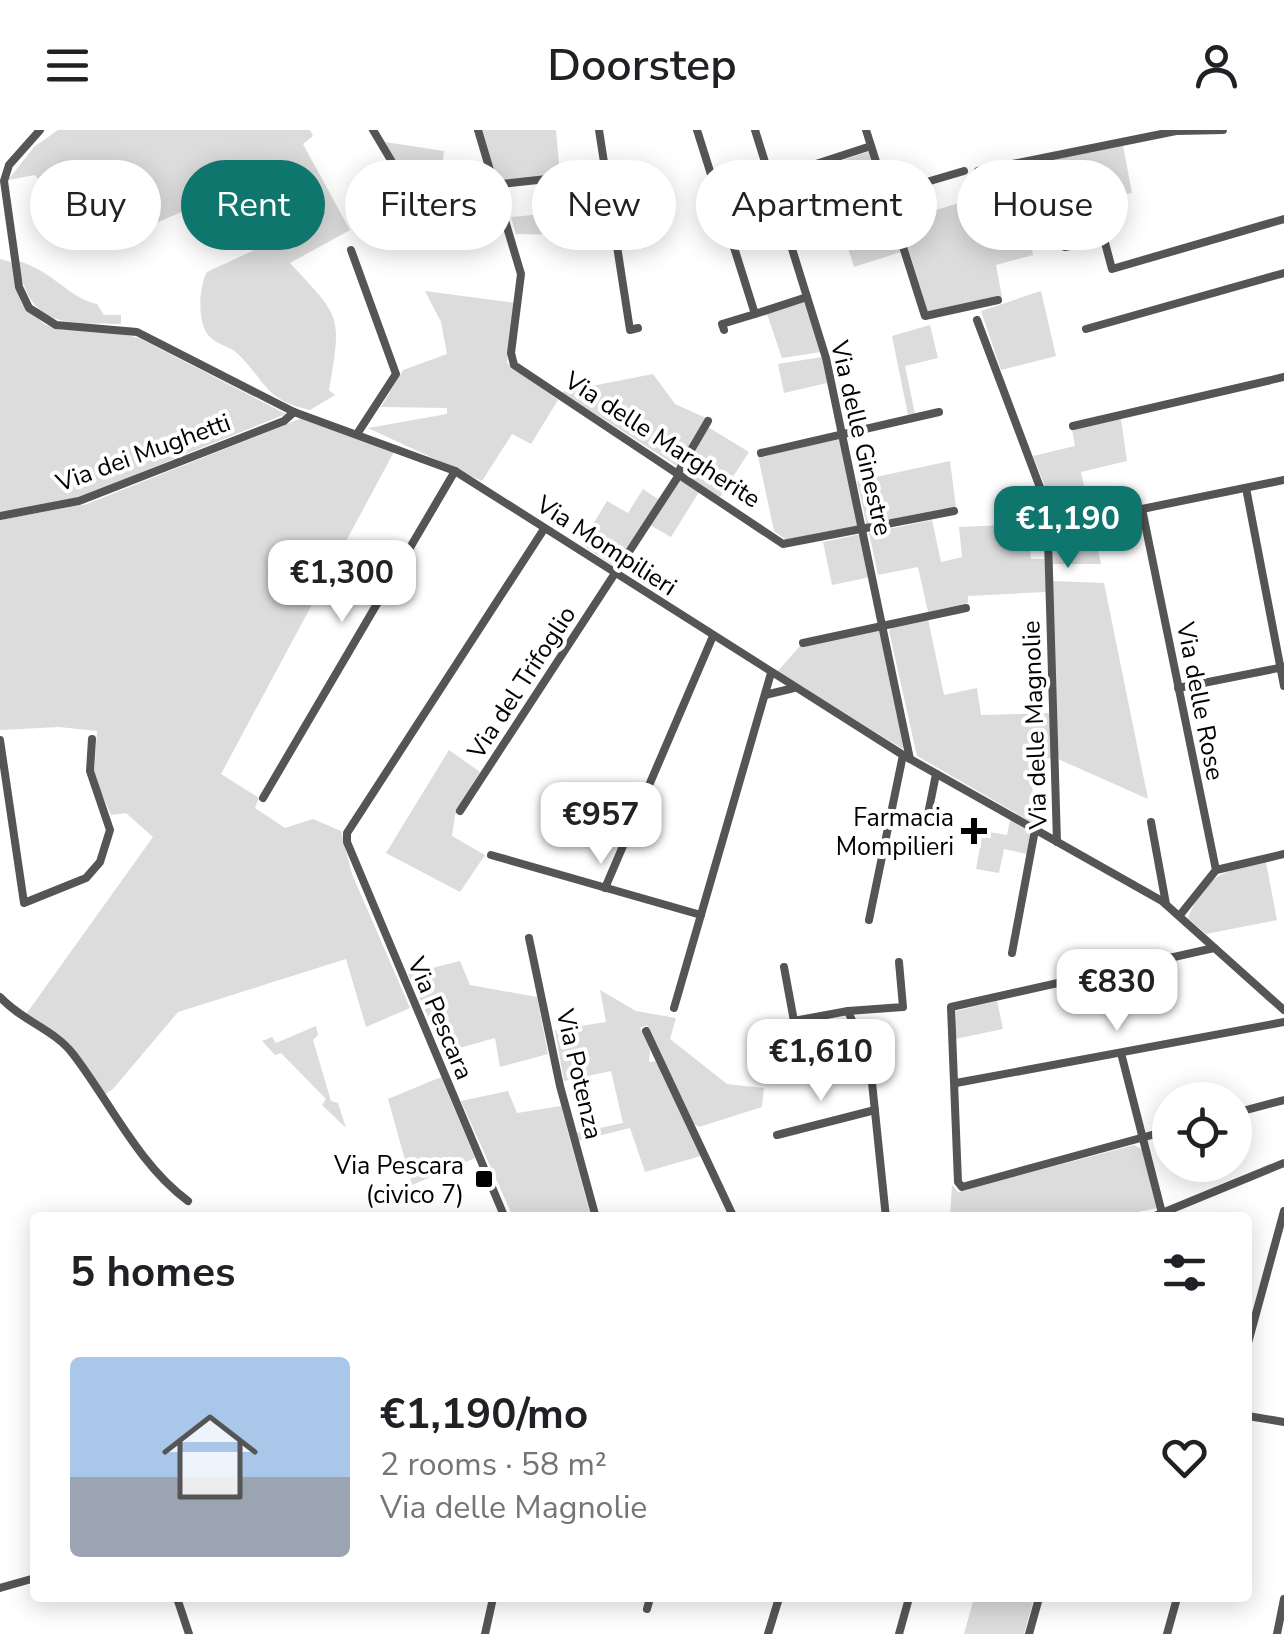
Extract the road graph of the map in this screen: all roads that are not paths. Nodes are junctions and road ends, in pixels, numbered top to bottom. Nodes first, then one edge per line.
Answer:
1 (40, 130) edge
2 (373, 130) edge
3 (478, 130) edge
4 (599, 130) edge
5 (697, 130) edge
6 (755, 130) edge
7 (866, 130) edge
8 (1223, 130) edge
9 (872, 146) junction
10 (391, 160) edge
11 (486, 160) edge
12 (764, 160) edge
13 (829, 160) edge
14 (876, 160) edge
15 (1032, 160) edge
16 (1284, 220) edge
17 (11, 245) junction
18 (512, 245) edge
19 (0, 249) edge
20 (351, 250) dead end
21 (792, 250) edge
22 (904, 250) edge
23 (1107, 250) edge
24 (1284, 274) edge
25 (807, 297) junction
26 (998, 300) dead end
27 (755, 314) junction
28 (977, 320) dead end
29 (638, 328) dead end
30 (1086, 329) dead end
31 (724, 330) dead end
32 (1284, 377) edge
33 (294, 412) junction
34 (938, 412) dead end
35 (708, 422) dead end
36 (1073, 426) dead end
37 (357, 434) junction
38 (842, 434) junction
39 (762, 453) dead end
40 (455, 471) junction
41 (678, 474) junction
42 (1284, 480) edge
43 (1246, 488) junction
44 (954, 510) dead end
45 (0, 516) edge
46 (544, 529) junction
47 (863, 530) junction
48 (615, 574) junction
49 (966, 608) dead end
50 (885, 625) junction
51 (713, 636) junction
52 (802, 642) dead end
53 (728, 646) junction
54 (704, 656) junction
55 (1282, 668) edge
56 (771, 673) junction
57 (1284, 686) edge
58 (794, 688) junction
59 (1178, 688) junction
60 (764, 695) junction
61 (92, 739) dead end
62 (0, 740) edge
63 (906, 758) junction
64 (936, 774) junction
65 (262, 798) dead end
66 (460, 811) dead end
67 (1151, 822) dead end
68 (926, 824) dead end
69 (1035, 830) junction
70 (1057, 842) junction
71 (1284, 854) edge
72 (491, 855) dead end
73 (1216, 870) junction
74 (606, 888) junction
75 (1166, 904) junction
76 (701, 915) junction
77 (1180, 915) junction
78 (869, 920) dead end
79 (529, 938) dead end
80 (1214, 948) junction
81 (1012, 952) dead end
82 (899, 962) dead end
83 (784, 967) dead end
84 (0, 997) edge
85 (674, 1008) dead end
86 (1284, 1010) edge
87 (848, 1011) junction
88 (1284, 1022) edge
89 (646, 1031) dead end
90 (1121, 1053) junction
91 (956, 1083) junction
92 (1284, 1100) edge
93 (1252, 1108) edge
94 (874, 1110) junction
95 (776, 1135) dead end
96 (1152, 1135) edge
97 (1142, 1138) junction
98 (1284, 1163) edge
99 (188, 1201) dead end
100 (1284, 1211) edge
101 (502, 1212) edge
102 (594, 1212) edge
103 (731, 1212) edge
104 (885, 1212) edge
105 (1162, 1212) edge
106 (1164, 1212) edge
107 (1252, 1327) edge
108 (1252, 1417) edge
109 (1284, 1422) edge
110 (30, 1579) edge
111 (0, 1588) edge
112 (1284, 1599) edge
113 (178, 1602) edge
114 (492, 1602) edge
115 (649, 1602) edge
116 (777, 1602) edge
117 (908, 1602) edge
118 (1038, 1602) edge
119 (1176, 1602) edge
120 (646, 1609) dead end
121 (189, 1634) edge
122 (485, 1634) edge
123 (768, 1634) edge
124 (899, 1634) edge
125 (1029, 1634) edge
126 (1167, 1634) edge
127 (1278, 1634) edge

1 - 17 street, Via Mompilieri
2 - 10 street
3 - 11 street
4 - 29 street
5 - 27 street
6 - 12 street, Via delle Ginestre
7 - 9 street
8 - 15 street
9 - 13 street
9 - 14 street
16 - 23 street
17 - 19 street
17 - 33 street, Via Mompilieri
18 - 41 street, Via delle Margherite
20 - 37 street
21 - 25 street, Via delle Ginestre
22 - 26 street
24 - 30 street
25 - 27 street
25 - 38 street, Via delle Ginestre
27 - 31 street
28 - 70 street, Via delle Magnolie
32 - 36 street
33 - 37 street, Via Mompilieri
33 - 45 street, Via dei Mughetti
34 - 38 street
35 - 41 street, Via del Trifoglio
37 - 40 street, Via Mompilieri
38 - 39 street
38 - 47 street, Via delle Ginestre
40 - 46 street, Via Mompilieri
40 - 65 street
41 - 47 street, Via delle Margherite
41 - 48 street, Via del Trifoglio
42 - 43 street, Via delle Rose
43 - 55 street
43 - 59 street, Via delle Rose
44 - 47 street, Via delle Margherite
46 - 48 street, Via Mompilieri
46 - 101 street, Via Pescara
47 - 50 street, Via delle Ginestre
48 - 51 street, Via Mompilieri
48 - 66 street, Via del Trifoglio
49 - 50 street
50 - 52 street
50 - 63 street, Via delle Ginestre
51 - 53 street, Via Mompilieri
51 - 54 street
53 - 54 street
53 - 56 street, Via Mompilieri
54 - 74 street
55 - 57 street
55 - 59 street
56 - 58 street, Via Mompilieri
56 - 60 street
58 - 60 street
58 - 63 street, Via Mompilieri
59 - 73 street, Via delle Rose
60 - 76 street
61 - 62 street
63 - 64 street, Via Mompilieri
63 - 78 street
64 - 68 street
64 - 69 street, Via Mompilieri
67 - 75 street
69 - 70 street, Via Mompilieri
69 - 81 street
70 - 75 street, Via Mompilieri
71 - 73 street
72 - 74 street
73 - 77 street
74 - 76 street
75 - 77 street, Via Mompilieri
76 - 85 street
77 - 80 street, Via Mompilieri
79 - 102 street, Via Potenza
80 - 86 street, Via Mompilieri
80 - 91 street
82 - 87 street
83 - 87 street
84 - 99 street
87 - 94 street
88 - 90 street
89 - 103 street
90 - 91 street
90 - 97 street
91 - 97 street
92 - 93 street
94 - 95 street
94 - 104 street
96 - 97 street
97 - 105 street
98 - 106 street
100 - 107 street
108 - 109 street
110 - 111 street
112 - 127 street
113 - 121 street
114 - 122 street
115 - 120 street
116 - 123 street
117 - 124 street
118 - 125 street
119 - 126 street

